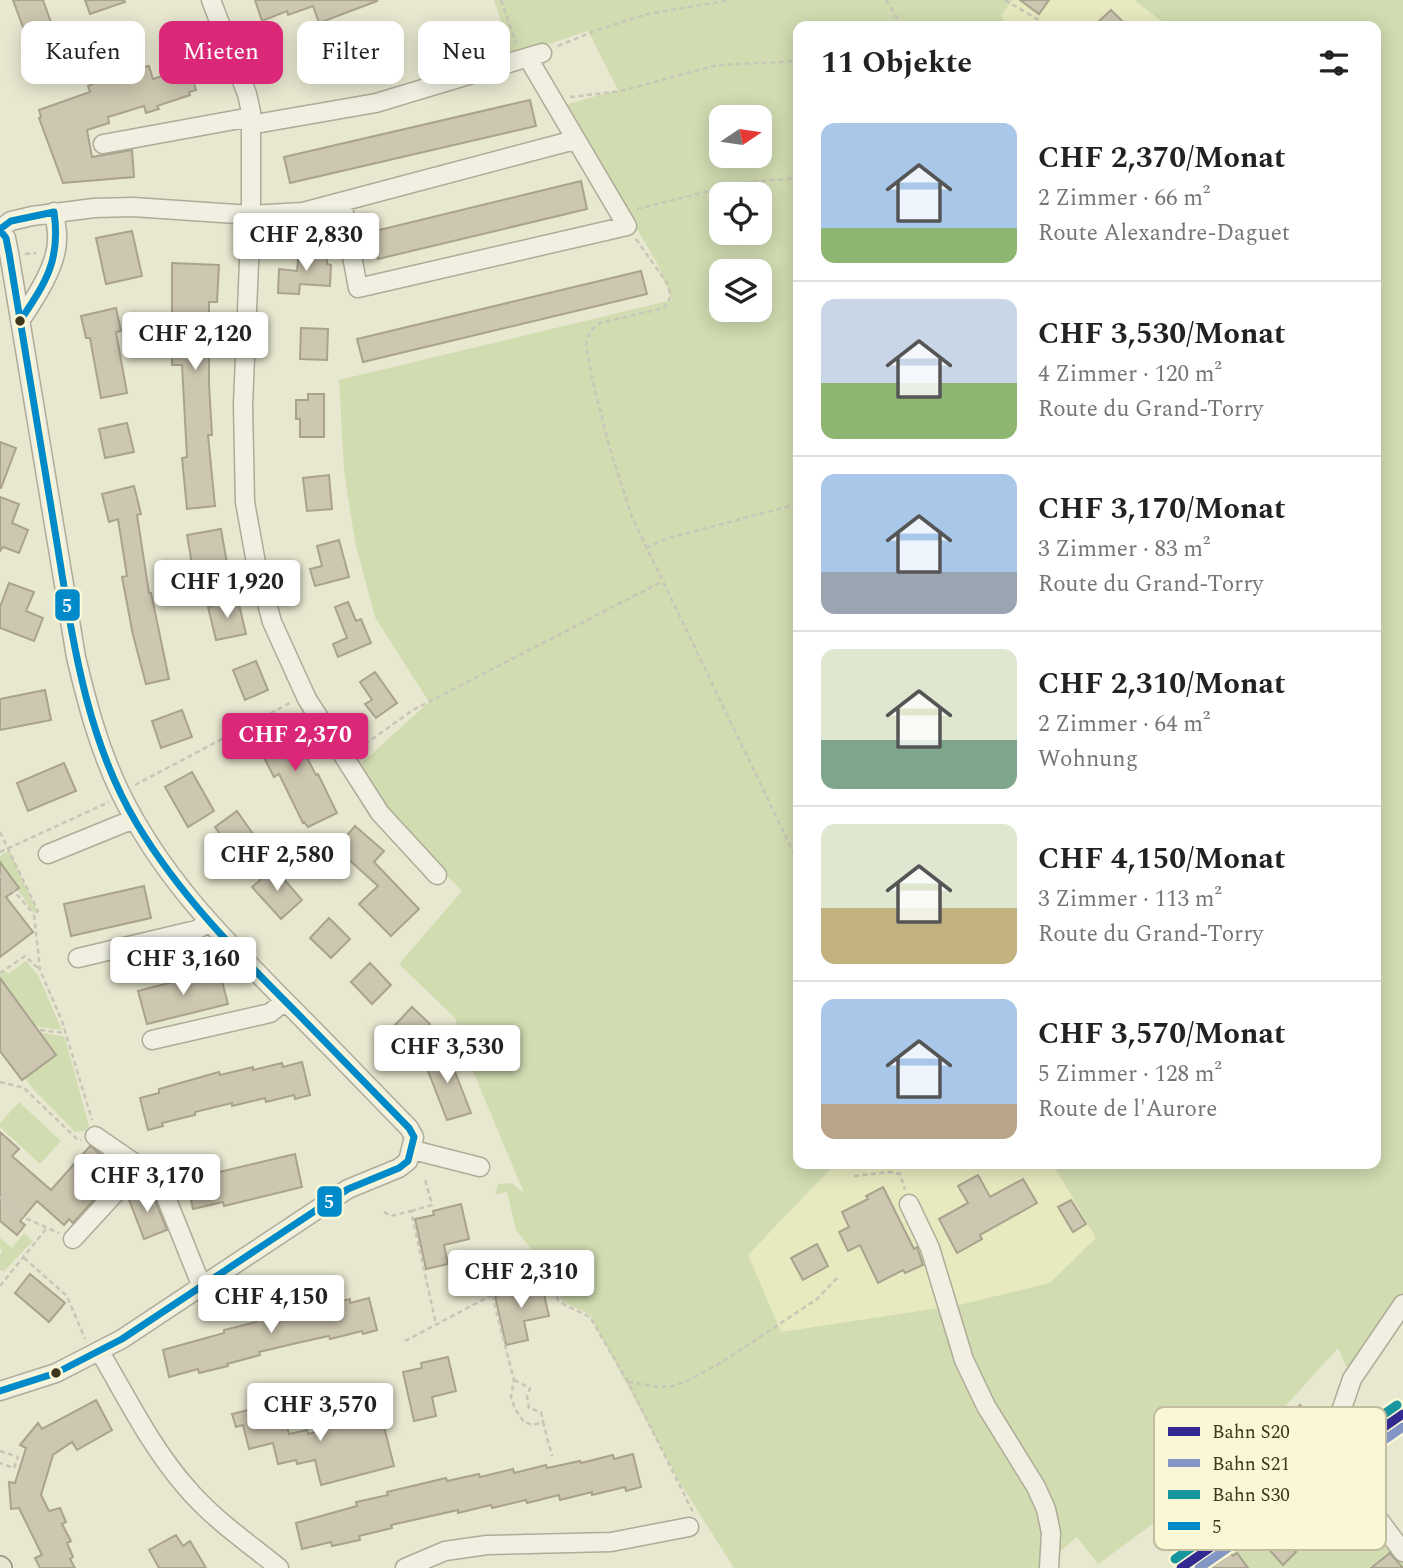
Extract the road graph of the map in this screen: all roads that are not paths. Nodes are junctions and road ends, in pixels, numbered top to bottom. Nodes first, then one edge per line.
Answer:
1 (211, 0) edge
2 (251, 122) junction
3 (576, 142) junction
4 (103, 144) dead end
5 (342, 202) junction
6 (54, 212) junction
7 (251, 215) junction
8 (0, 230) edge
9 (20, 321) junction
10 (134, 819) junction
11 (47, 854) dead end
12 (438, 874) dead end
13 (208, 923) junction
14 (78, 958) dead end
15 (285, 1001) junction
16 (152, 1040) dead end
17 (95, 1136) road end
18 (413, 1150) junction
19 (140, 1166) junction
20 (480, 1167) dead end
21 (909, 1204) road end
22 (74, 1239) road end
23 (202, 1287) junction
24 (1403, 1304) edge
25 (93, 1347) junction
26 (0, 1391) edge
27 (1342, 1407) edge
28 (689, 1527) road end
29 (1386, 1528) edge
30 (1402, 1549) edge
31 (279, 1568) edge
32 (405, 1568) edge
33 (1049, 1568) edge

1 - 2 street
2 - 3 street
2 - 4 street
2 - 7 street
3 - 5 street
3 - 5 street
5 - 7 street
6 - 7 street
6 - 8 street
6 - 9 street
7 - 12 street
8 - 9 street
9 - 10 street
10 - 11 street
10 - 13 street
13 - 14 street
13 - 15 street
15 - 16 street
15 - 18 street
17 - 19 street
18 - 20 street
18 - 23 street
19 - 22 street
19 - 23 street
21 - 33 street
23 - 25 street
24 - 27 street
25 - 26 street
25 - 31 street
28 - 32 street
29 - 30 street

